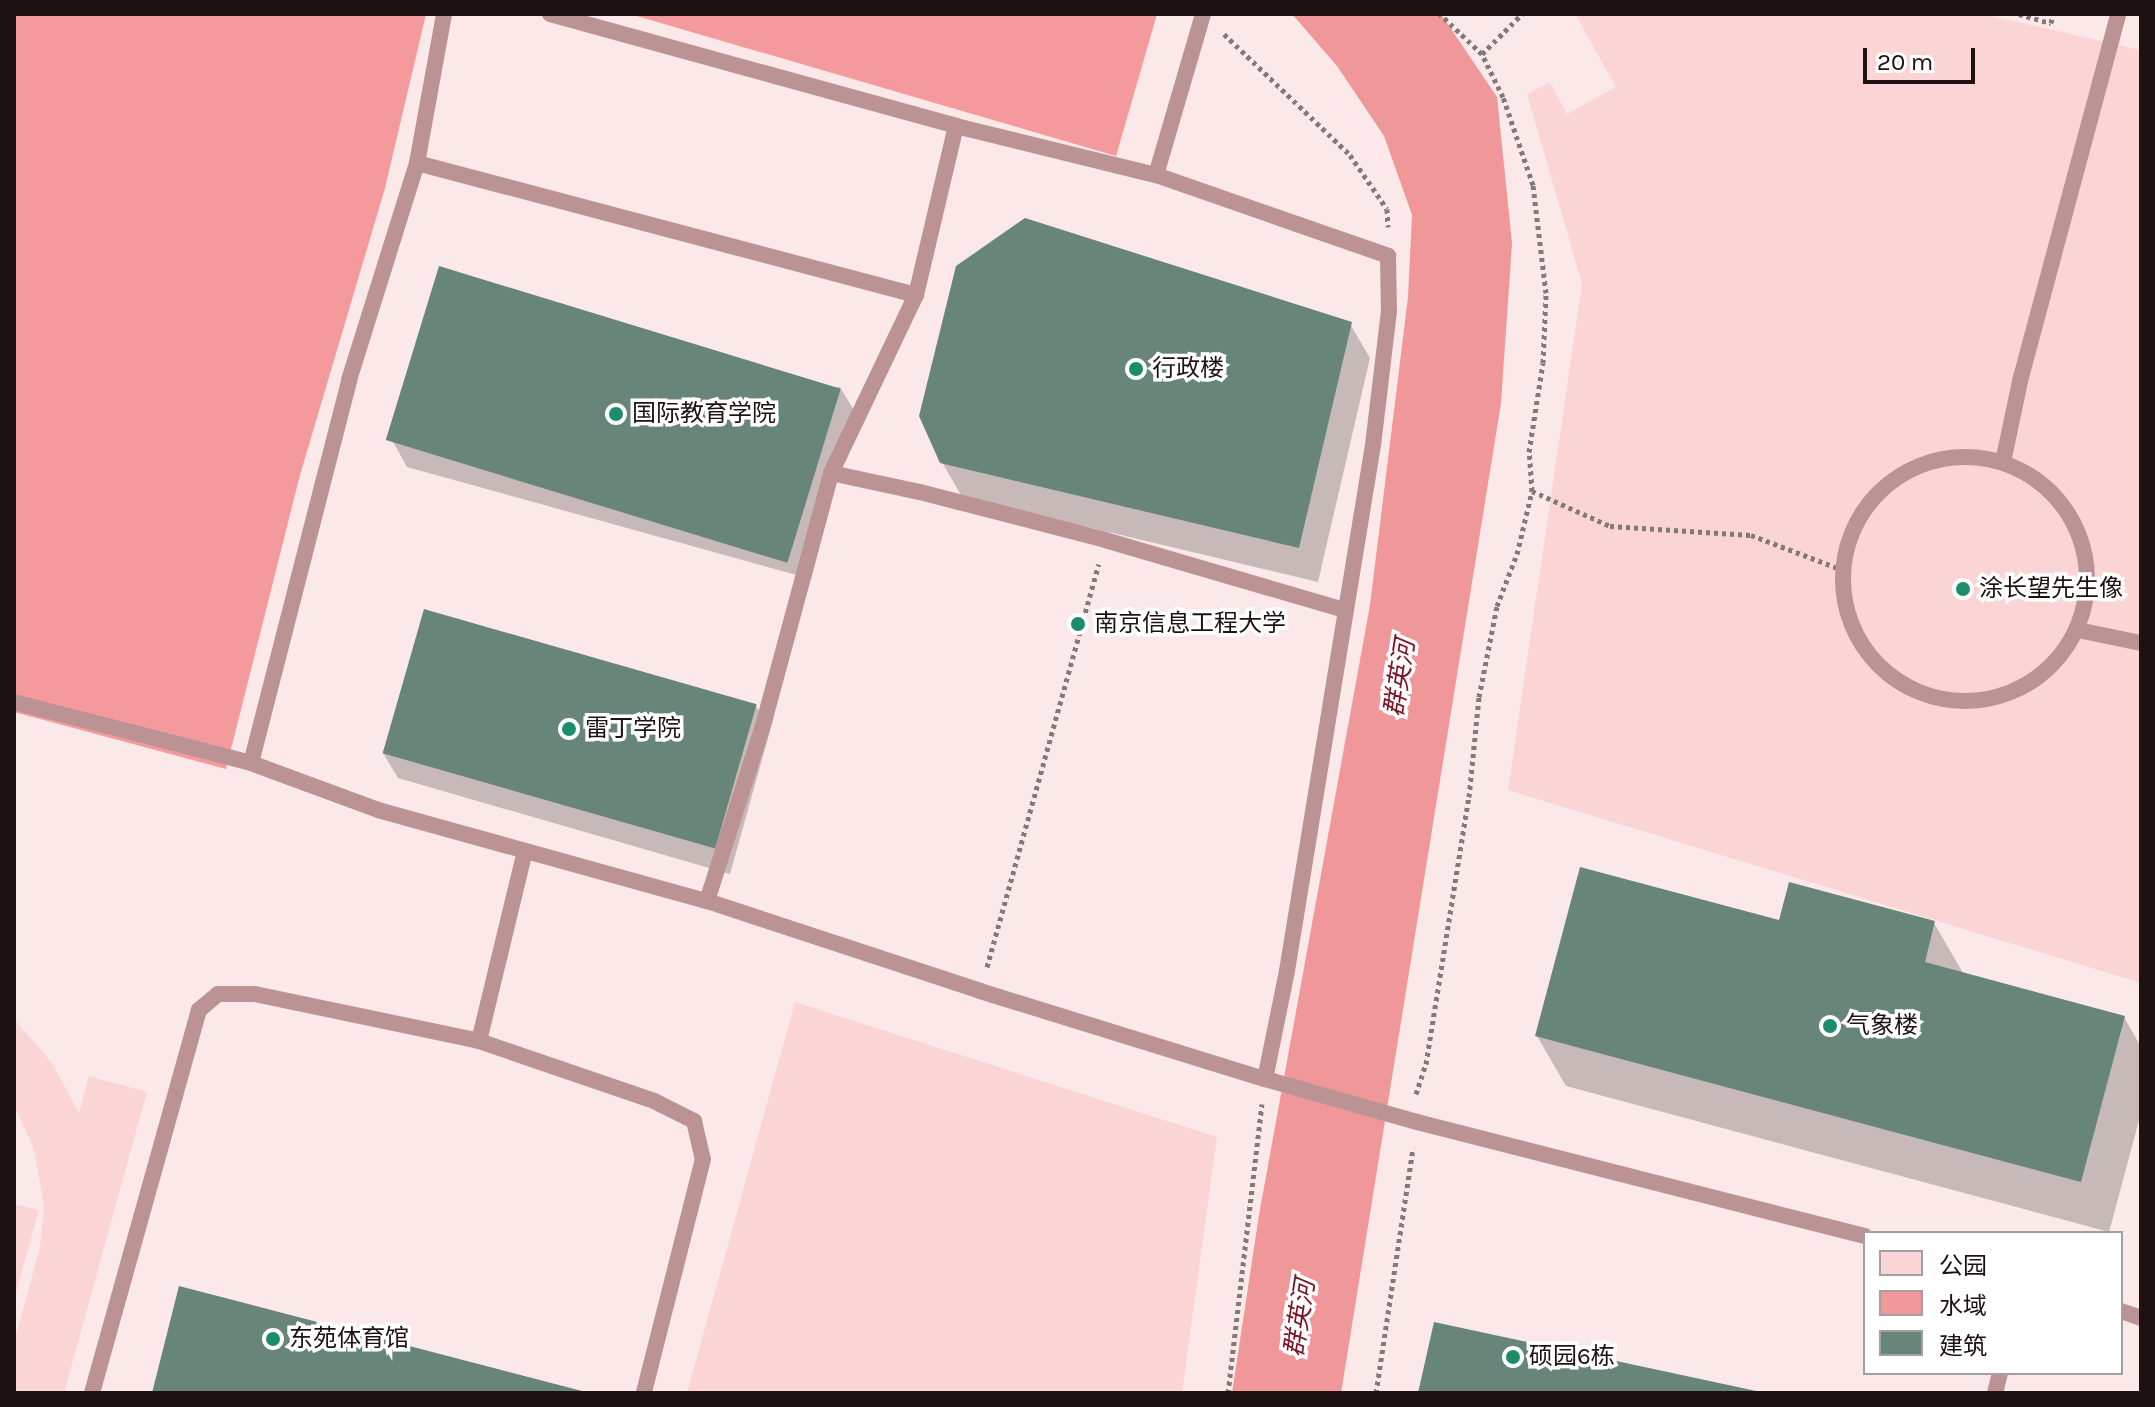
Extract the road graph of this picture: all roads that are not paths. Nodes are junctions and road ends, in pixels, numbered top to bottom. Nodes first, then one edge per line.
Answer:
1 (444, 14) edge
2 (550, 14) edge
3 (1203, 14) edge
4 (2118, 14) edge
5 (956, 126) junction
6 (417, 163) junction
7 (1156, 175) junction
8 (916, 295) junction
9 (2003, 462) junction
10 (831, 473) junction
11 (1344, 610) junction
12 (2078, 630) junction
13 (2141, 643) edge
14 (14, 702) edge
15 (251, 763) junction
16 (525, 851) junction
17 (707, 901) junction
18 (479, 1041) junction
19 (1265, 1079) junction
20 (1863, 1235) edge
21 (92, 1393) edge
22 (644, 1393) edge

1 - 6 lane
2 - 5 lane
3 - 7 lane
4 - 9 lane
5 - 7 lane
5 - 8 lane
6 - 8 lane
6 - 15 lane
7 - 11 lane
8 - 10 lane
9 - 12 lane
9 - 12 lane
10 - 11 lane
10 - 17 lane
11 - 19 lane
12 - 13 lane
14 - 15 lane
15 - 16 lane
16 - 17 lane
16 - 18 lane
17 - 19 lane
18 - 21 lane
18 - 22 lane
19 - 20 lane

